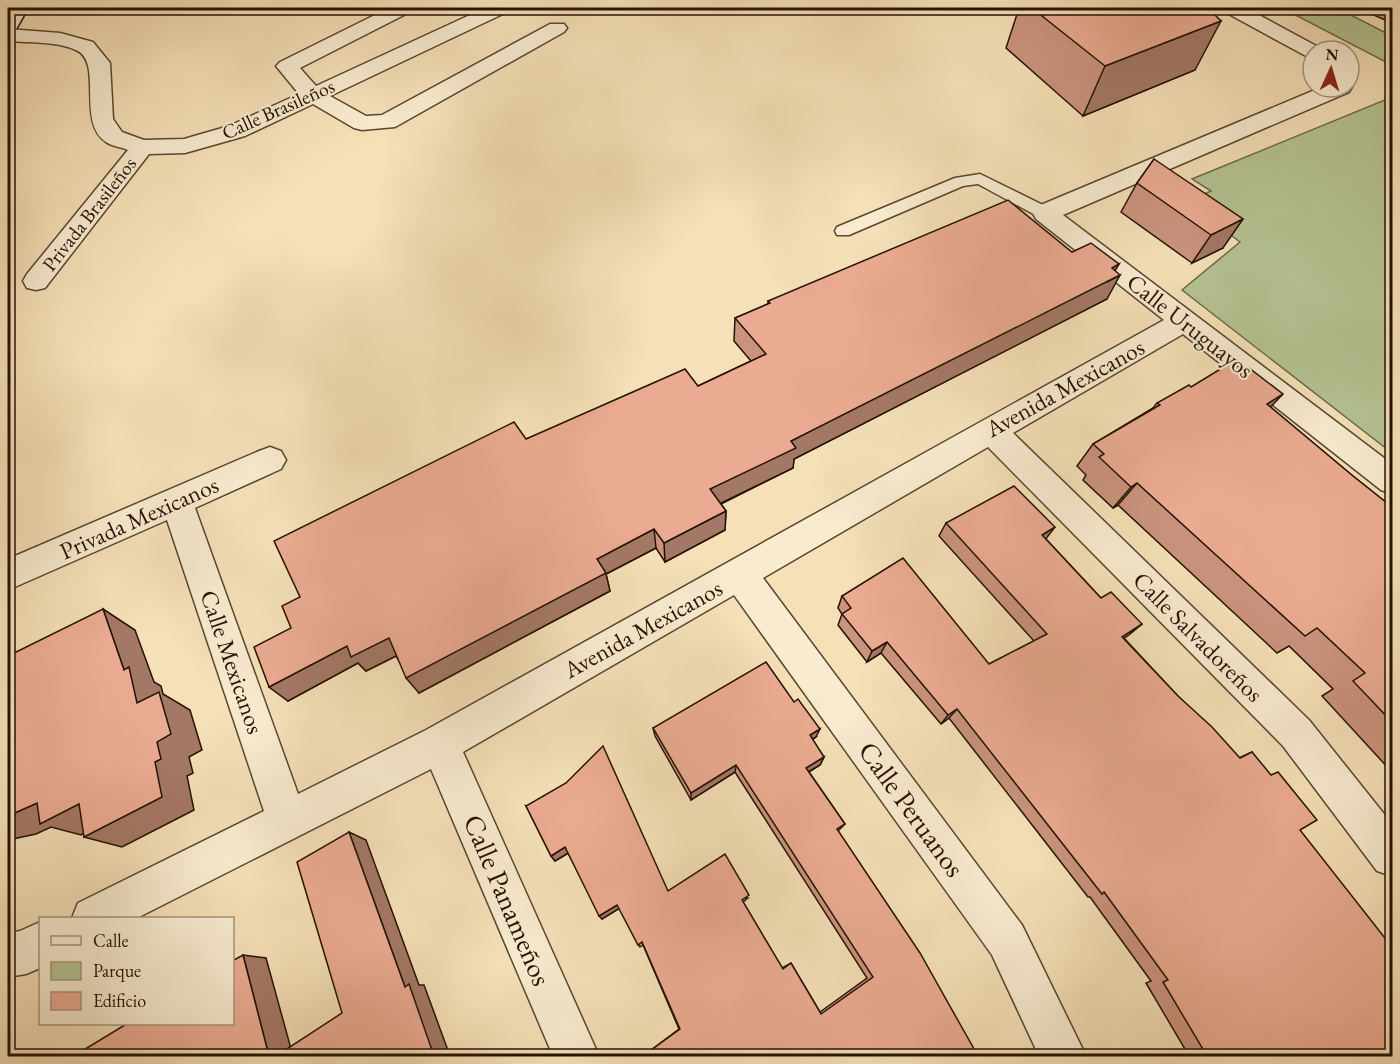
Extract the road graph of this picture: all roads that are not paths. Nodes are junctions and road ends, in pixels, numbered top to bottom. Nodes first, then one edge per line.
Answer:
1 (18, 8) edge
2 (500, 8) edge
3 (1232, 8) edge
4 (397, 11) dead end
5 (8, 27) edge
6 (557, 28) dead end
7 (8, 35) edge
8 (1301, 45) edge
9 (311, 94) junction
10 (1313, 99) edge
11 (142, 147) junction
12 (1045, 213) junction
13 (843, 231) dead end
14 (36, 281) dead end
15 (1184, 321) junction
16 (990, 430) junction
17 (270, 460) dead end
18 (1392, 481) edge
19 (177, 503) junction
20 (8, 575) edge
21 (740, 575) junction
22 (440, 744) junction
23 (288, 822) junction
24 (1392, 856) edge
25 (95, 917) edge
26 (39, 945) edge
27 (8, 955) edge
28 (576, 1056) edge
29 (1063, 1056) edge

1 - 5 street
2 - 9 street, Calle Brasileños
3 - 8 street
4 - 9 street
6 - 9 street
7 - 11 street, Calle Brasileños
9 - 11 street, Calle Brasileños
10 - 12 street
11 - 14 street, Privada Brasileños
12 - 13 lane
12 - 15 street, Calle Uruguayos
15 - 16 street, Avenida Mexicanos
15 - 18 street, Calle Uruguayos
16 - 21 street, Avenida Mexicanos
16 - 24 street, Calle Salvadoreños
17 - 19 street, Privada Mexicanos
19 - 20 street, Privada Mexicanos
19 - 23 street, Calle Mexicanos
21 - 22 street, Avenida Mexicanos
21 - 29 street, Calle Peruanos
22 - 23 street, Avenida Mexicanos
22 - 28 street, Calle Panameños
23 - 25 street, Avenida Mexicanos
26 - 27 street

